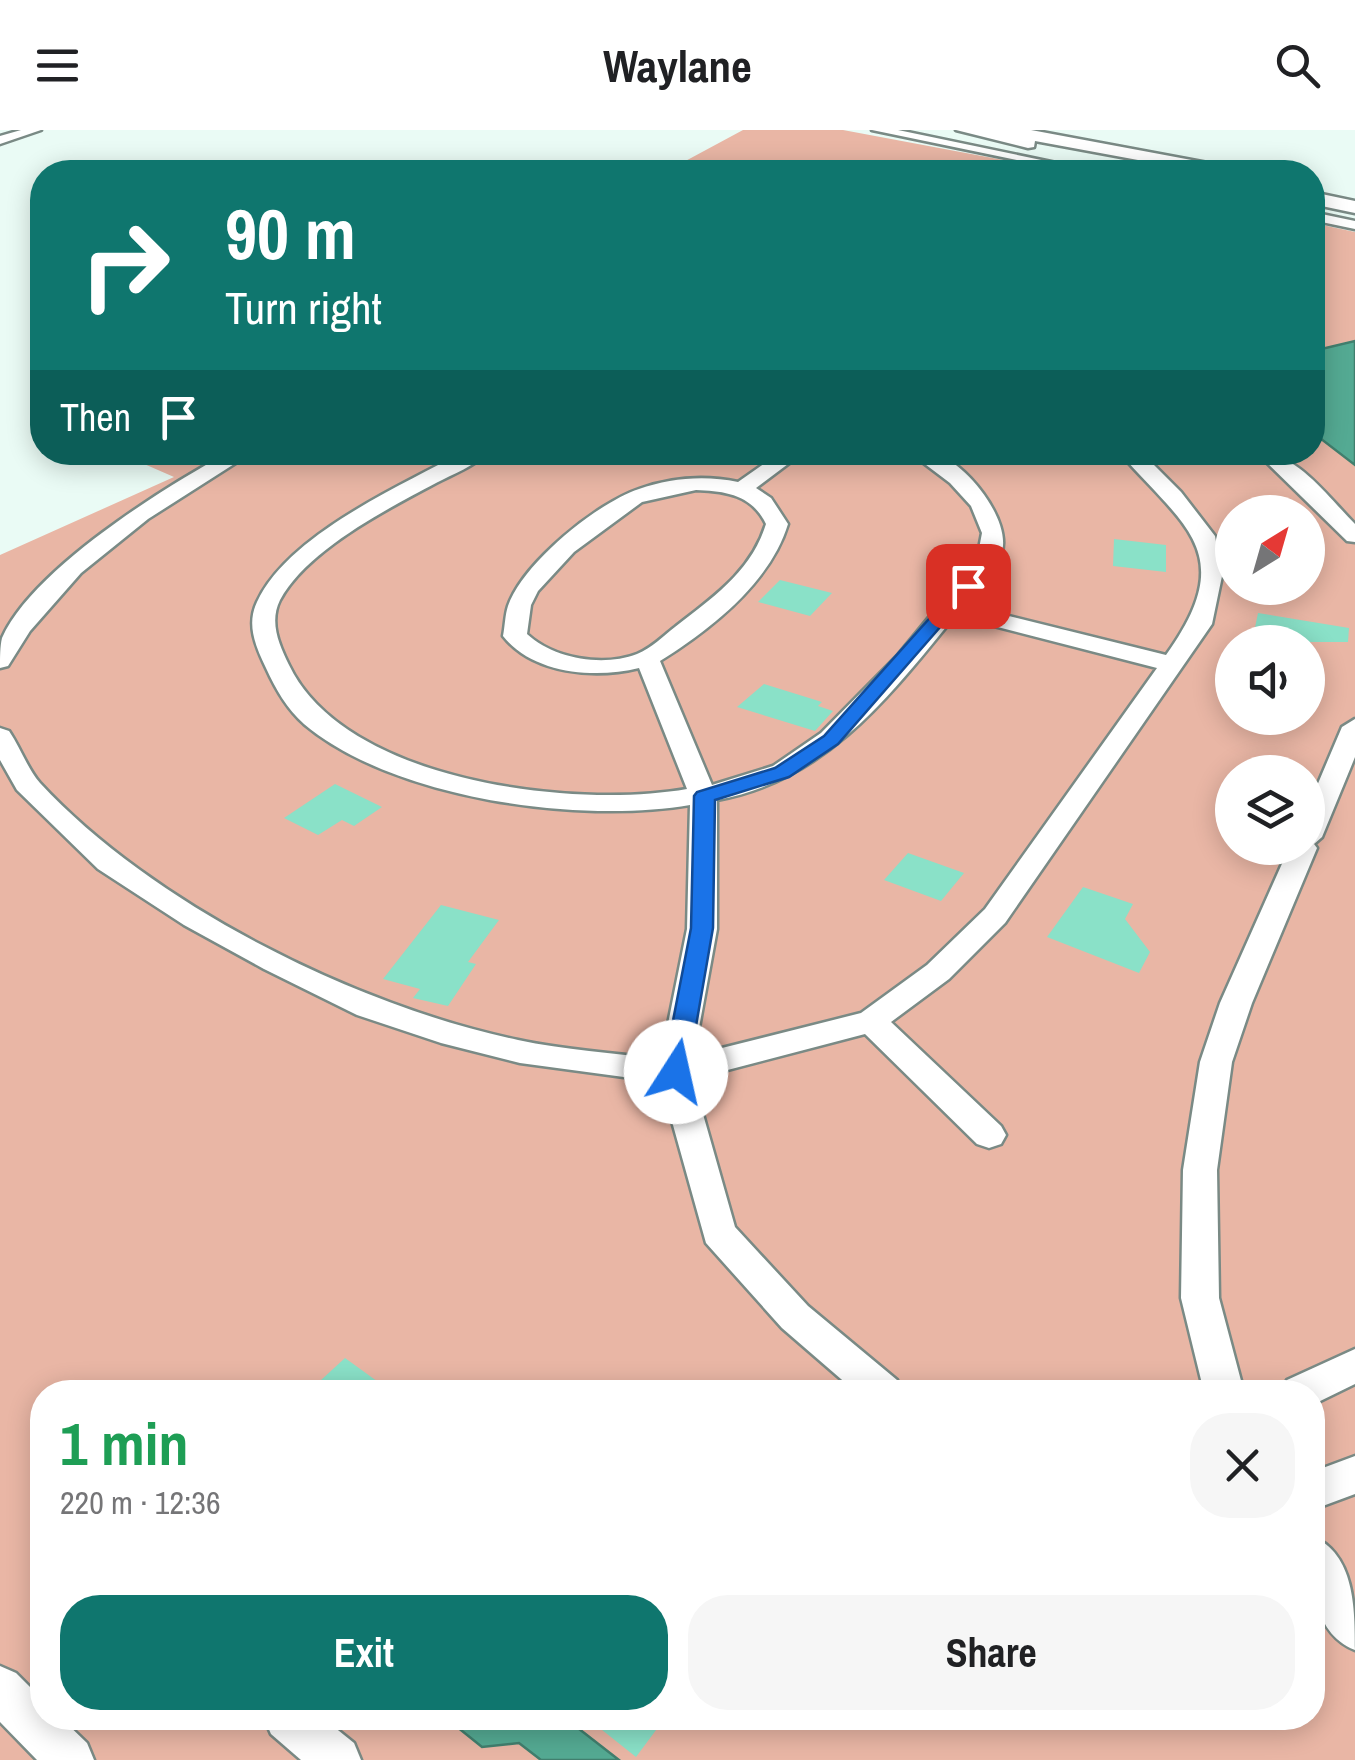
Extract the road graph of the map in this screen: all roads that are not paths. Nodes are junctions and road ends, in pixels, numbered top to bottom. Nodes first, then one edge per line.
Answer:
1 (35, 130) edge
2 (878, 130) edge
3 (964, 130) edge
4 (1004, 130) edge
5 (0, 140) edge
6 (1073, 147) junction
7 (1016, 160) edge
8 (1048, 160) edge
9 (1129, 160) edge
10 (1154, 160) edge
11 (1325, 191) edge
12 (1355, 197) edge
13 (1325, 201) edge
14 (1355, 207) edge
15 (1325, 219) edge
16 (1355, 225) edge
17 (224, 465) edge
18 (456, 465) edge
19 (776, 465) edge
20 (936, 465) edge
21 (1141, 465) edge
22 (1281, 465) edge
23 (743, 488) junction
24 (1355, 536) edge
25 (950, 608) junction
26 (646, 659) junction
27 (0, 661) edge
28 (1172, 664) junction
29 (1355, 728) edge
30 (0, 736) edge
31 (704, 796) junction
32 (1325, 798) edge
33 (1296, 865) edge
34 (871, 1021) junction
35 (676, 1072) junction
36 (989, 1135) dead end
37 (1355, 1366) edge
38 (869, 1380) edge
39 (1221, 1380) edge
40 (1325, 1381) edge
41 (1355, 1475) edge
42 (1325, 1485) edge
43 (1325, 1578) edge
44 (1355, 1628) edge
45 (0, 1689) edge
46 (30, 1719) edge
47 (40, 1730) edge
48 (301, 1730) edge
49 (70, 1760) edge
50 (337, 1760) edge

1 - 5 street
2 - 7 street
3 - 6 main road
4 - 6 main road
6 - 8 street
6 - 9 main road
6 - 10 main road
11 - 12 main road
13 - 14 main road
15 - 16 street
17 - 27 street
18 - 31 street
19 - 23 street
20 - 25 street
21 - 28 street
22 - 24 street
23 - 26 street
23 - 26 street
25 - 28 street
25 - 31 street
26 - 31 street
28 - 34 street
29 - 32 street
30 - 35 street
31 - 35 street
33 - 39 street
34 - 35 street
34 - 36 street
35 - 38 street
37 - 40 street
41 - 42 street
43 - 44 street
45 - 46 street
47 - 49 street
48 - 50 street

